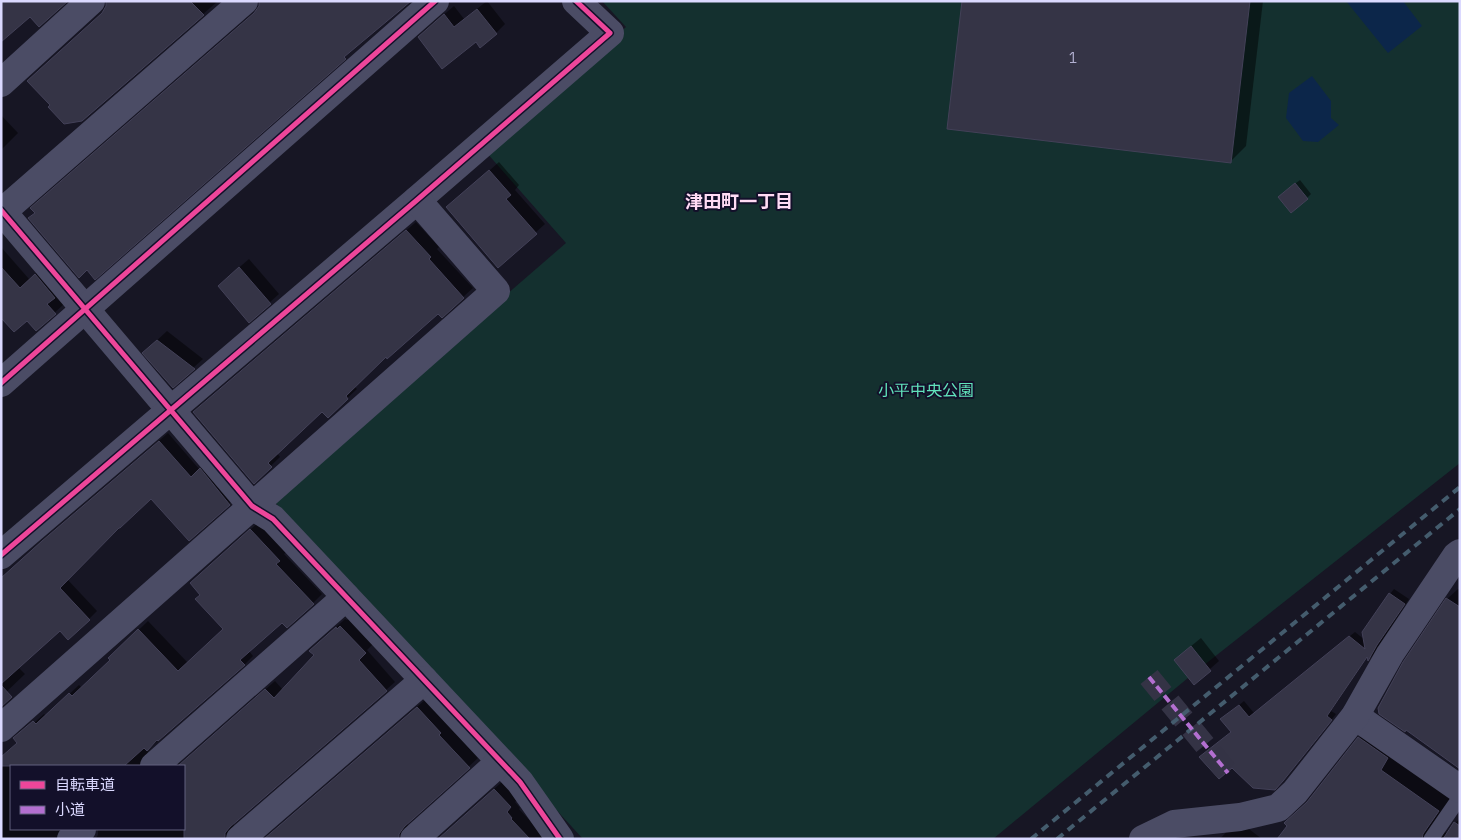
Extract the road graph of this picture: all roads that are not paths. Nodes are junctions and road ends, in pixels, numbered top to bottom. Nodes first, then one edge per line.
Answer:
1 (91, 1) edge
2 (244, 1) edge
3 (435, 1) edge
4 (576, 1) edge
5 (1, 83) edge
6 (417, 200) junction
7 (2, 212) edge
8 (86, 309) junction
9 (1, 383) edge
10 (171, 410) junction
11 (252, 506) junction
12 (1460, 553) edge
13 (1, 555) edge
14 (346, 597) junction
15 (424, 680) junction
16 (1355, 716) junction
17 (1, 728) edge
18 (500, 762) junction
19 (155, 765) edge
20 (1460, 789) edge
21 (1460, 797) edge
22 (81, 830) edge
23 (1199, 830) edge
24 (71, 839) edge
25 (240, 839) edge
26 (414, 839) edge
27 (560, 839) edge
28 (1143, 839) edge
29 (1431, 839) edge

1 - 5 street
2 - 7 street
3 - 8 street
4 - 6 street
6 - 10 street
6 - 11 street
7 - 8 street
8 - 9 street
8 - 10 street
10 - 11 street
10 - 13 street
11 - 14 street
11 - 17 street
12 - 16 street
14 - 15 street
14 - 19 street
15 - 18 street
15 - 25 street
16 - 20 street
16 - 23 street
18 - 26 street
18 - 27 street
21 - 29 lane
22 - 24 street
23 - 28 street

